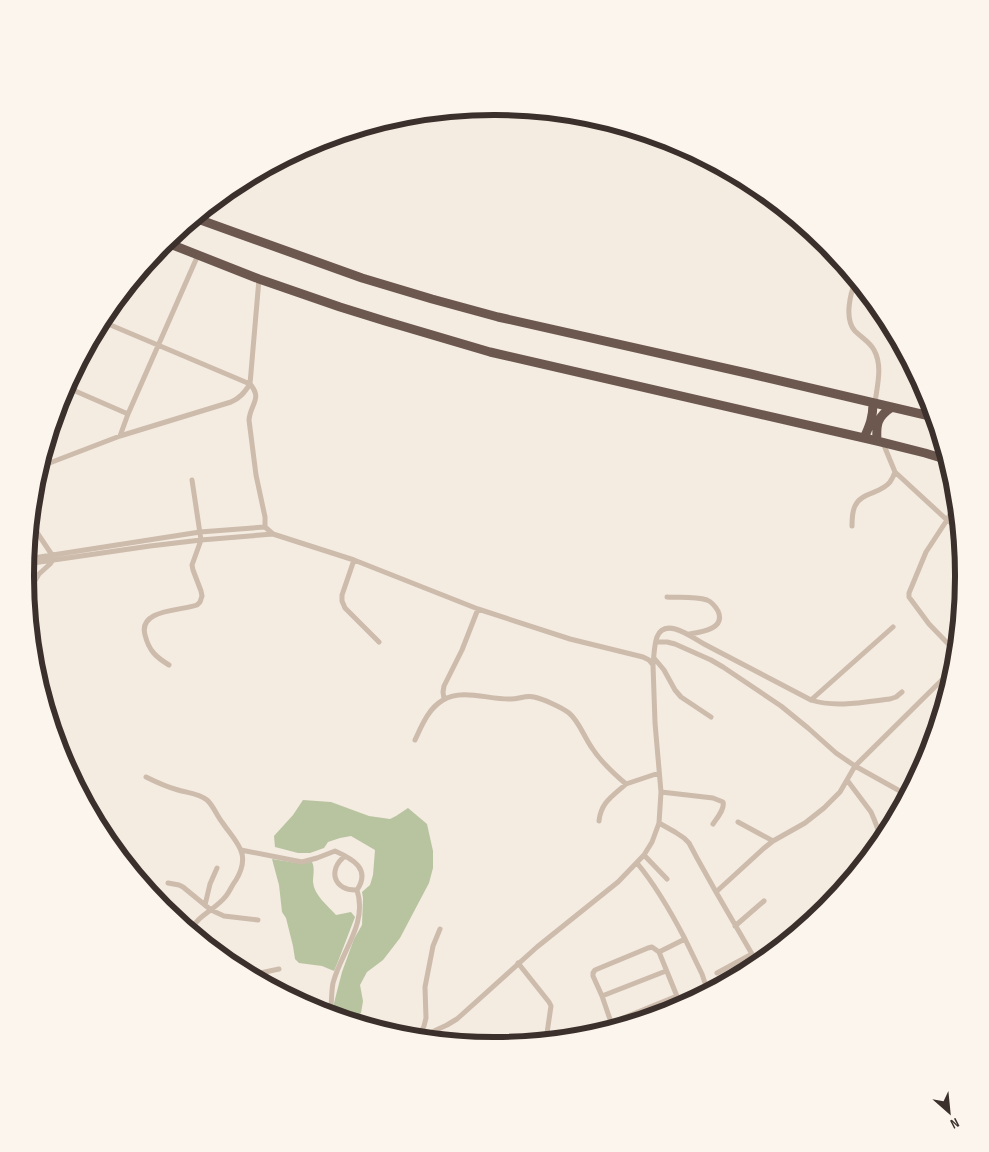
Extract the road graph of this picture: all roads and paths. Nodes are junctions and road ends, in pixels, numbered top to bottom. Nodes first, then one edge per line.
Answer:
1 (202, 220) edge
2 (174, 245) edge
3 (198, 254) junction
4 (259, 279) junction
5 (854, 288) edge
6 (108, 324) edge
7 (158, 345) junction
8 (250, 384) junction
9 (73, 390) edge
10 (874, 403) junction
11 (892, 407) junction
12 (128, 414) junction
13 (926, 415) edge
14 (120, 436) junction
15 (864, 438) junction
16 (880, 441) junction
17 (940, 458) edge
18 (48, 464) edge
19 (895, 472) junction
20 (192, 480) dead end
21 (951, 514) edge
22 (947, 520) junction
23 (952, 524) edge
24 (852, 526) dead end
25 (265, 527) junction
26 (36, 532) edge
27 (200, 532) junction
28 (273, 534) junction
29 (201, 540) junction
30 (52, 558) junction
31 (35, 559) edge
32 (354, 560) junction
33 (34, 562) edge
34 (34, 582) edge
35 (666, 597) dead end
36 (478, 609) junction
37 (893, 627) dead end
38 (689, 634) junction
39 (379, 642) dead end
40 (656, 642) junction
41 (949, 645) edge
42 (654, 658) junction
43 (169, 665) dead end
44 (654, 665) junction
45 (943, 678) edge
46 (902, 692) dead end
47 (444, 699) junction
48 (811, 700) junction
49 (711, 717) dead end
50 (415, 740) dead end
51 (855, 766) junction
52 (659, 773) junction
53 (146, 777) dead end
54 (847, 780) junction
55 (626, 784) junction
56 (902, 791) edge
57 (661, 792) junction
58 (599, 821) dead end
59 (738, 822) dead end
60 (660, 824) junction
61 (713, 824) dead end
62 (879, 831) edge
63 (773, 841) junction
64 (241, 850) junction
65 (644, 855) junction
66 (345, 856) junction
67 (636, 863) junction
68 (218, 868) dead end
69 (667, 879) dead end
70 (168, 883) dead end
71 (357, 890) junction
72 (716, 892) junction
73 (764, 901) dead end
74 (205, 904) junction
75 (211, 910) junction
76 (258, 920) dead end
77 (194, 924) edge
78 (736, 926) junction
79 (440, 929) dead end
80 (685, 939) junction
81 (659, 952) junction
82 (752, 954) junction
83 (754, 956) edge
84 (518, 963) junction
85 (280, 970) dead end
86 (666, 971) junction
87 (717, 973) dead end
88 (262, 974) edge
89 (706, 985) edge
90 (602, 996) junction
91 (677, 996) joint
92 (330, 1006) edge
93 (637, 1014) edge
94 (611, 1022) edge
95 (422, 1031) edge
96 (430, 1032) edge
97 (547, 1034) edge

1 - 10 highway
2 - 3 highway
3 - 4 highway
3 - 7 street
4 - 8 street
4 - 15 highway
5 - 10 street
6 - 7 street
7 - 8 street
7 - 12 street
8 - 14 street
8 - 25 street
9 - 12 street
10 - 11 highway
10 - 15 highway
11 - 13 highway
11 - 16 highway
12 - 14 street
14 - 18 street
15 - 16 highway
16 - 17 highway
16 - 19 street
19 - 22 street
19 - 24 street
20 - 27 street
21 - 22 street
22 - 23 street
22 - 41 street
25 - 27 street
25 - 28 street
26 - 30 street
27 - 29 street
27 - 30 street
28 - 29 street
28 - 32 street
29 - 30 street
29 - 43 street
30 - 31 street
30 - 33 street
30 - 34 street
32 - 36 street
32 - 39 street
35 - 38 street
36 - 44 street
36 - 47 street
37 - 48 street
38 - 40 street
38 - 48 street
40 - 42 street
40 - 51 street
42 - 44 street
42 - 49 street
44 - 52 street
45 - 51 street
46 - 48 street
47 - 50 street
47 - 55 street
51 - 54 street
51 - 56 street
52 - 55 street
52 - 57 street
53 - 64 street
54 - 62 street
54 - 63 street
55 - 58 street
57 - 60 street
57 - 61 street
59 - 63 street
60 - 65 street
60 - 72 street
63 - 72 street
64 - 66 street
64 - 75 street
65 - 67 street
65 - 69 street
66 - 71 street
66 - 71 street
67 - 80 street
67 - 84 street
68 - 74 street
70 - 74 street
71 - 92 street
72 - 78 street
73 - 78 street
74 - 75 street
75 - 76 street
75 - 77 street
78 - 82 street
79 - 95 street
80 - 81 street
80 - 89 street
81 - 86 street
81 - 90 street
82 - 83 street
82 - 87 street
84 - 96 street
84 - 97 street
85 - 88 street
86 - 90 street
86 - 91 street
90 - 94 street
91 - 93 street

